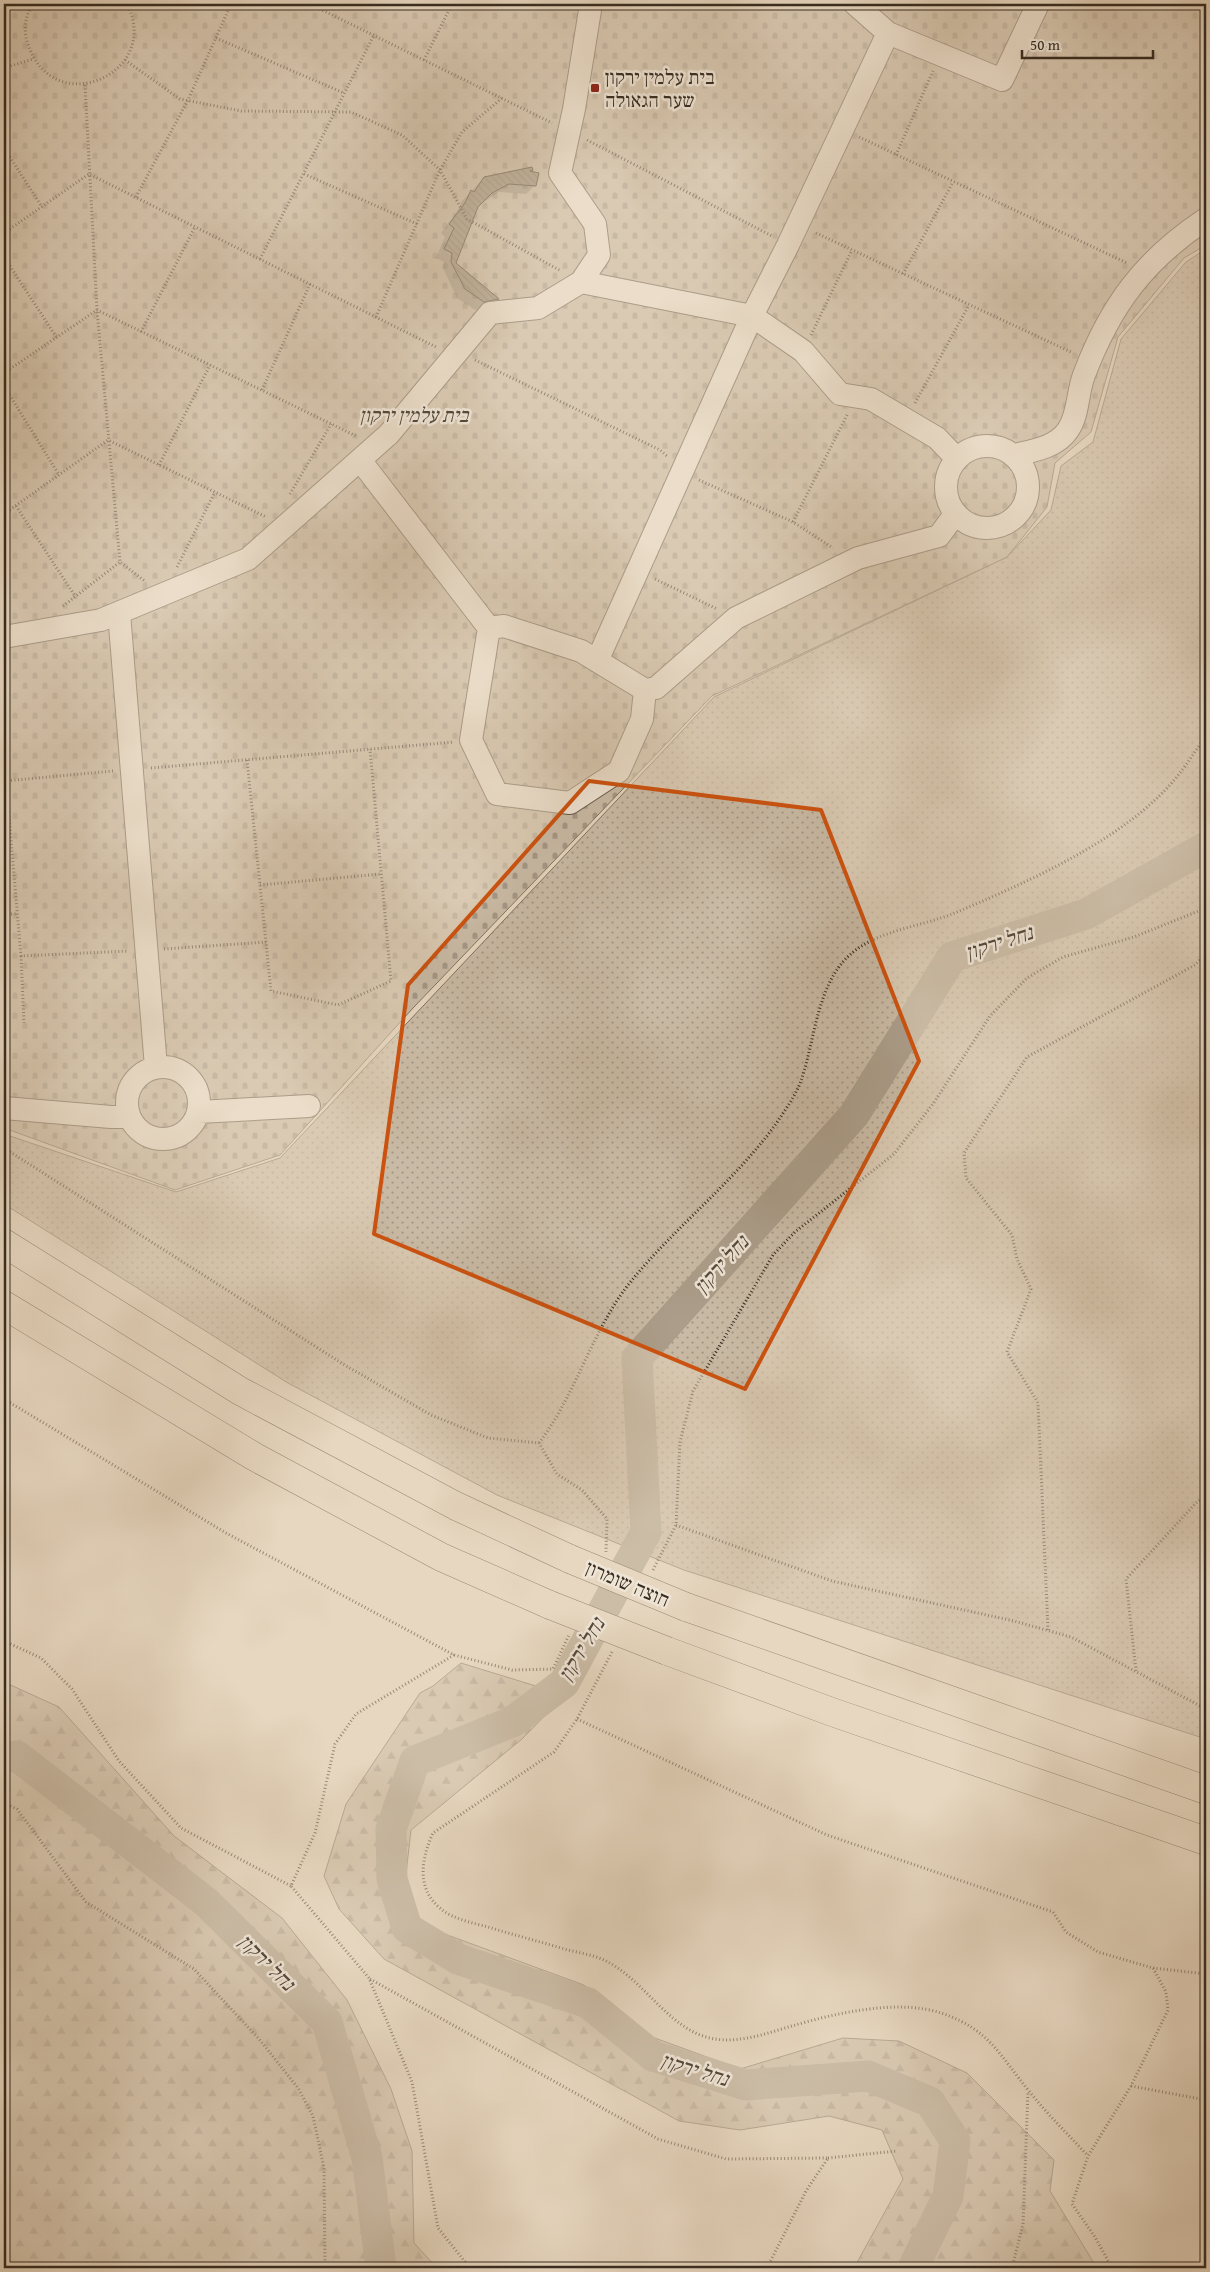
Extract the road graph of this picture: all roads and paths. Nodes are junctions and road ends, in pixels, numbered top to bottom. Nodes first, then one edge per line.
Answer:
1 (15, 4) edge
2 (33, 4) edge
3 (127, 4) edge
4 (230, 4) edge
5 (452, 4) edge
6 (591, 4) edge
7 (855, 4) edge
8 (1038, 4) edge
9 (28, 10) junction
10 (888, 33) junction
11 (374, 35) dead end
12 (215, 38) junction
13 (940, 54) junction
14 (32, 59) junction
15 (125, 60) junction
16 (424, 60) dead end
17 (4, 68) edge
18 (85, 85) junction
19 (344, 93) junction
20 (502, 98) dead end
21 (188, 100) junction
22 (334, 112) junction
23 (842, 130) junction
24 (4, 148) edge
25 (896, 155) junction
26 (440, 170) junction
27 (89, 174) junction
28 (304, 174) junction
29 (953, 182) junction
30 (136, 197) junction
31 (42, 207) junction
32 (1206, 219) edge
33 (417, 224) junction
34 (798, 224) junction
35 (195, 227) junction
36 (4, 233) edge
37 (852, 250) junction
38 (4, 257) edge
39 (260, 259) junction
40 (1143, 271) junction
41 (903, 274) junction
42 (581, 282) junction
43 (310, 284) junction
44 (969, 305) junction
45 (97, 310) junction
46 (752, 316) junction
47 (376, 317) junction
48 (141, 332) junction
49 (57, 338) junction
50 (803, 351) junction
51 (456, 354) junction
52 (1089, 361) junction
53 (210, 365) junction
54 (4, 373) edge
55 (4, 386) edge
56 (262, 390) junction
57 (856, 396) junction
58 (906, 420) junction
59 (331, 424) junction
60 (108, 440) junction
61 (368, 453) junction
62 (1014, 455) junction
63 (957, 459) junction
64 (160, 464) junction
65 (683, 472) junction
66 (59, 475) junction
67 (215, 492) junction
68 (288, 497) dead end
69 (16, 506) junction
70 (4, 514) edge
71 (955, 514) junction
72 (794, 522) junction
73 (286, 526) junction
74 (852, 561) junction
75 (120, 562) junction
76 (638, 571) junction
77 (164, 594) junction
78 (75, 596) junction
79 (60, 607) dead end
80 (119, 613) junction
81 (736, 618) junction
82 (488, 628) junction
83 (4, 637) edge
84 (597, 661) junction
85 (645, 690) junction
86 (1206, 735) edge
87 (472, 740) junction
88 (370, 749) junction
89 (247, 760) junction
90 (132, 770) junction
91 (5, 781) edge
92 (381, 874) junction
93 (260, 885) junction
94 (1206, 908) edge
95 (4, 914) edge
96 (17, 914) junction
97 (266, 942) junction
98 (147, 951) junction
99 (1206, 953) edge
100 (21, 956) junction
101 (24, 1023) dead end
102 (156, 1067) junction
103 (309, 1106) dead end
104 (4, 1108) edge
105 (199, 1112) junction
106 (129, 1117) junction
107 (4, 1148) edge
108 (4, 1243) edge
109 (4, 1305) edge
110 (4, 1399) edge
111 (539, 1443) junction
112 (1206, 1495) edge
113 (607, 1519) dead end
114 (1048, 1630) junction
115 (4, 1641) edge
116 (454, 1654) junction
117 (553, 1669) dead end
118 (1136, 1672) junction
119 (1206, 1709) edge
120 (1206, 1790) edge
121 (4, 1803) edge
122 (1206, 1841) edge
123 (291, 1886) junction
124 (1153, 1968) junction
125 (1206, 1974) edge
126 (369, 1978) junction
127 (1131, 2086) junction
128 (1028, 2091) junction
129 (1206, 2100) edge
130 (897, 2150) dead end
131 (1088, 2156) junction
132 (828, 2158) junction
133 (325, 2268) edge
134 (470, 2268) edge
135 (767, 2268) edge
136 (1012, 2268) edge
137 (1112, 2268) edge

1 - 9 path
2 - 9 path
3 - 15 path
4 - 12 path
5 - 16 path
6 - 42 lane
7 - 10 lane
8 - 13 lane
9 - 14 path
10 - 13 lane
10 - 23 lane
11 - 19 path
12 - 19 path
12 - 21 path
13 - 25 path
14 - 17 path
14 - 18 path
15 - 18 path
15 - 21 path
18 - 27 path
19 - 22 path
20 - 26 path
21 - 22 path
21 - 30 path
22 - 26 path
22 - 28 path
23 - 25 path
23 - 34 lane
24 - 31 path
25 - 29 path
26 - 33 path
26 - 42 path
27 - 30 path
27 - 31 path
27 - 45 path
28 - 33 path
28 - 39 path
29 - 40 path
29 - 41 path
30 - 35 path
31 - 36 path
32 - 40 lane
33 - 47 path
34 - 37 path
34 - 46 lane
35 - 39 path
35 - 48 path
37 - 41 path
37 - 50 path
38 - 49 path
39 - 43 path
40 - 52 lane
41 - 44 path
42 - 46 lane
42 - 51 lane
43 - 47 path
43 - 56 path
44 - 52 path
44 - 58 path
45 - 48 path
45 - 49 path
45 - 60 path
46 - 50 lane
46 - 65 lane
47 - 51 path
48 - 53 path
49 - 54 path
50 - 57 lane
51 - 61 lane
51 - 65 path
52 - 62 lane
53 - 56 path
53 - 64 path
55 - 66 path
56 - 59 path
57 - 58 lane
57 - 72 path
58 - 63 lane
59 - 61 path
59 - 68 path
60 - 64 path
60 - 66 path
60 - 75 path
61 - 73 lane
61 - 82 lane
62 - 63 lane
62 - 71 lane
63 - 71 lane
64 - 67 path
65 - 72 path
65 - 76 lane
66 - 69 path
67 - 73 path
67 - 77 path
69 - 70 path
69 - 78 path
71 - 74 lane
72 - 74 path
73 - 77 lane
74 - 81 lane
75 - 77 path
75 - 78 path
76 - 81 path
76 - 84 lane
77 - 80 lane
78 - 79 path
80 - 83 lane
80 - 90 lane
81 - 85 lane
82 - 84 lane
82 - 87 lane
84 - 85 lane
85 - 87 lane
86 - 111 path
87 - 88 path
88 - 89 path
88 - 92 path
89 - 90 path
89 - 93 path
90 - 91 path
90 - 98 lane
91 - 96 path
92 - 93 path
92 - 97 path
93 - 97 path
94 - 114 path
95 - 96 path
96 - 100 path
97 - 98 path
98 - 100 path
98 - 102 lane
99 - 114 path
100 - 101 path
102 - 105 lane
102 - 106 lane
103 - 105 lane
104 - 106 lane
105 - 106 lane
107 - 111 path
108 - 120 highway, חוצה שומרון, bridge
109 - 122 highway, bridge
110 - 116 path
111 - 113 path
112 - 118 path
114 - 118 path
115 - 123 path
116 - 117 path
116 - 123 path
118 - 119 path
121 - 133 path
123 - 126 path
124 - 125 path
124 - 127 path
124 - 128 path
126 - 132 path
126 - 134 path
127 - 129 path
127 - 131 path
128 - 131 path
128 - 136 path
130 - 132 path
131 - 137 path
132 - 135 path

